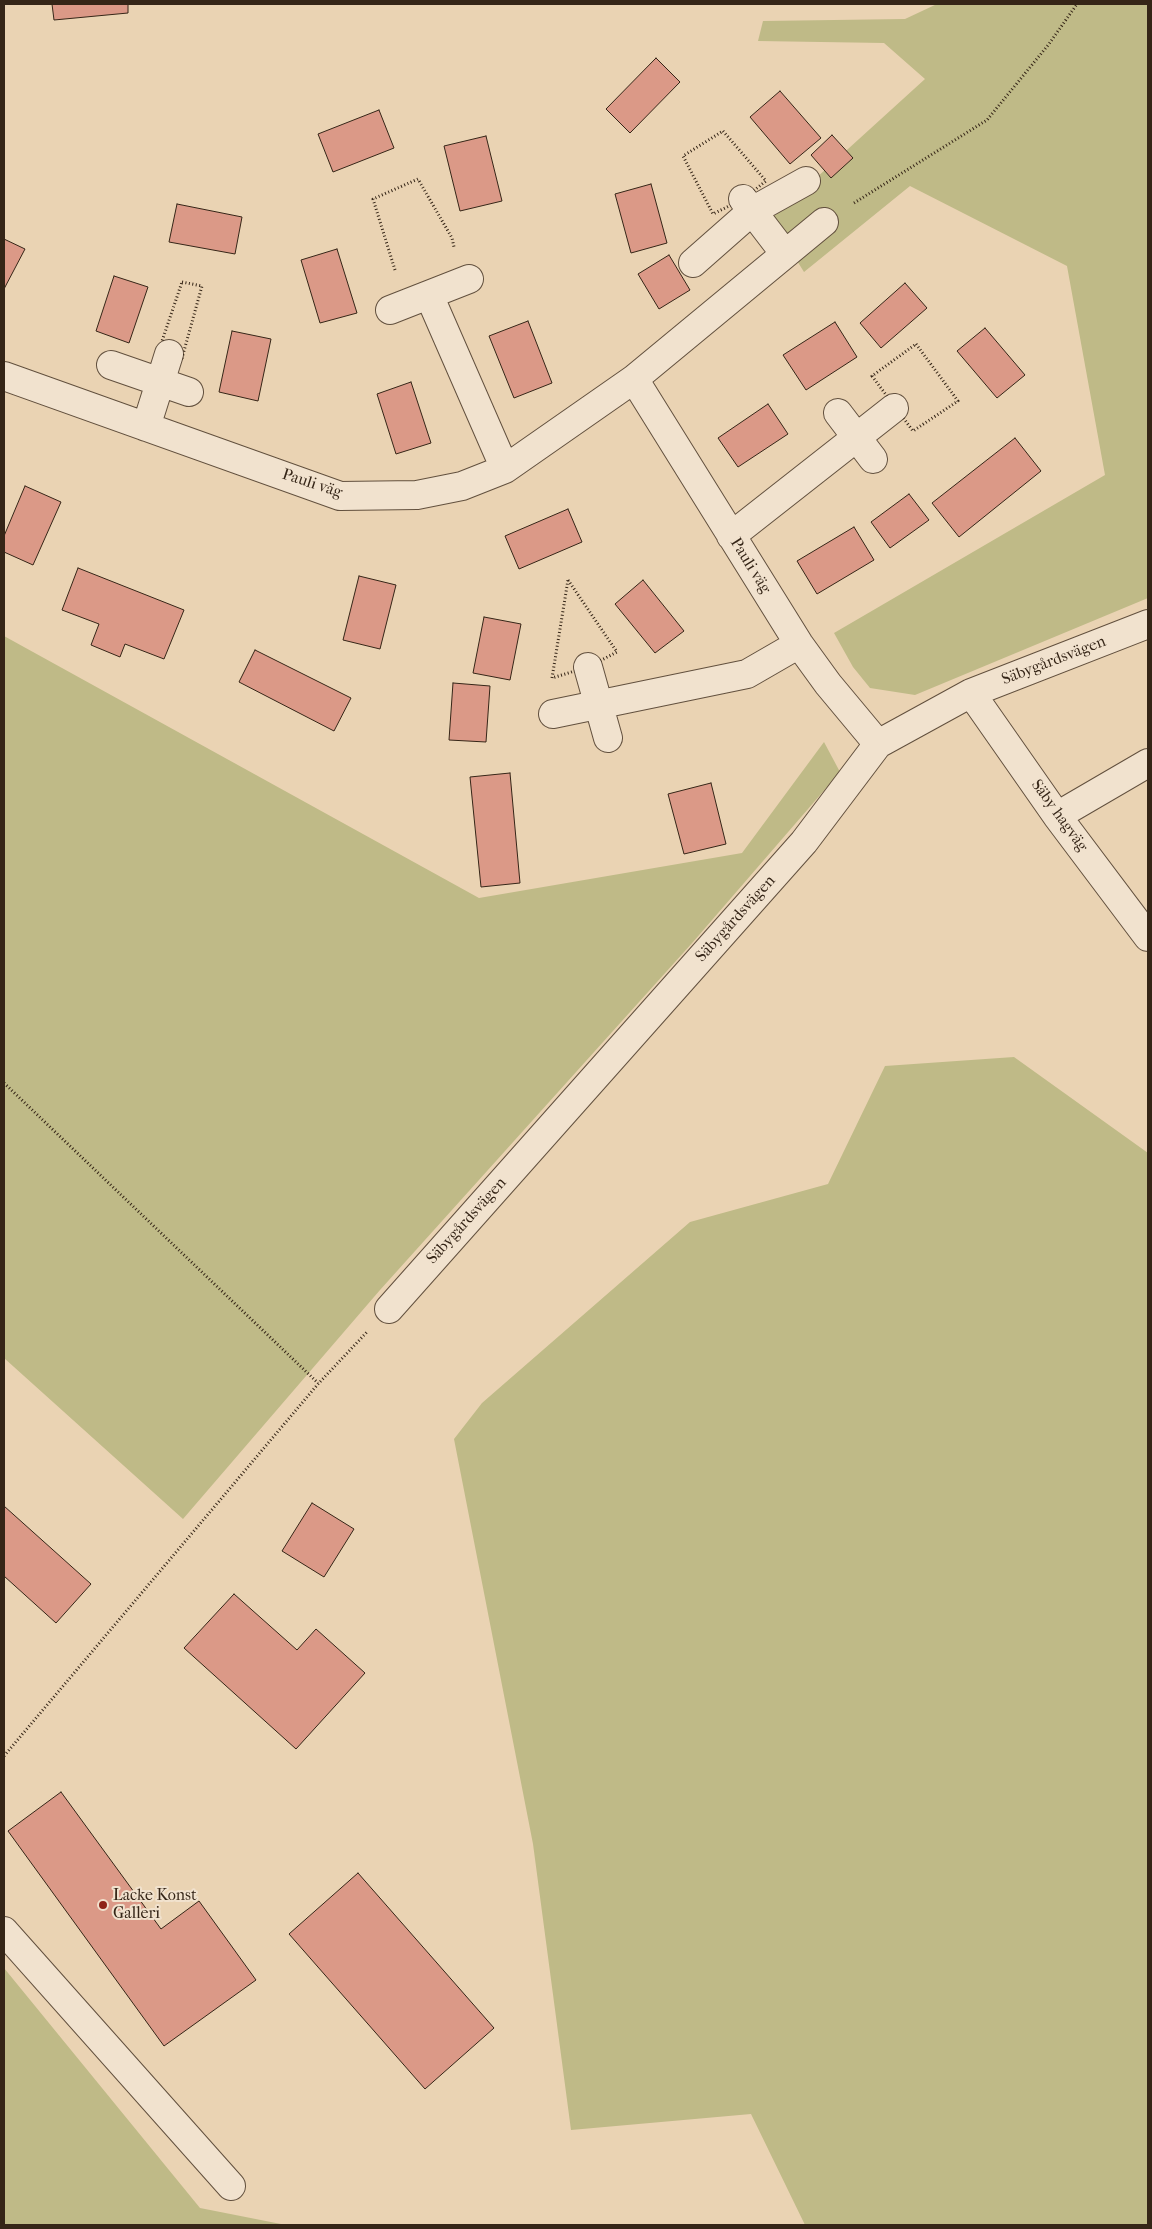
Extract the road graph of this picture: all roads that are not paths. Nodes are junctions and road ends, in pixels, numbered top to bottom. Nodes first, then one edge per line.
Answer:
1 (806, 181) dead end
2 (747, 205) junction
3 (824, 222) road end
4 (785, 254) junction
5 (693, 264) dead end
6 (466, 280) road end
7 (168, 354) dead end
8 (111, 365) dead end
9 (4, 376) edge
10 (634, 379) junction
11 (160, 382) junction
12 (189, 392) dead end
13 (894, 408) dead end
14 (838, 413) dead end
15 (146, 427) junction
16 (857, 437) junction
17 (873, 459) dead end
18 (505, 469) junction
19 (731, 536) junction
20 (1148, 624) edge
21 (799, 644) junction
22 (588, 666) dead end
23 (971, 693) junction
24 (599, 704) junction
25 (553, 714) dead end
26 (608, 738) dead end
27 (878, 744) junction
28 (1148, 763) edge
29 (1057, 816) junction
30 (1148, 937) edge
31 (389, 1308) road end
32 (4, 1931) edge
33 (231, 2186) dead end

1 - 2 street
2 - 4 street
2 - 5 street
3 - 4 street, Pauli väg
4 - 10 street, Pauli väg
6 - 18 street
7 - 11 street
8 - 11 street
9 - 15 street, Pauli väg
10 - 18 street, Pauli väg
10 - 19 street, Pauli väg
11 - 12 street
11 - 15 street
13 - 16 street
14 - 16 street
15 - 18 street, Pauli väg
16 - 17 street
16 - 19 street
19 - 21 street, Pauli väg
20 - 23 street, Säbygårdsvägen
21 - 24 street
21 - 27 street, Pauli väg
22 - 24 street
23 - 27 street, Säbygårdsvägen
23 - 29 street, Säby hagväg
24 - 25 street
24 - 26 street
27 - 31 street, Säbygårdsvägen
28 - 29 street
29 - 30 street, Säby hagväg
32 - 33 street

